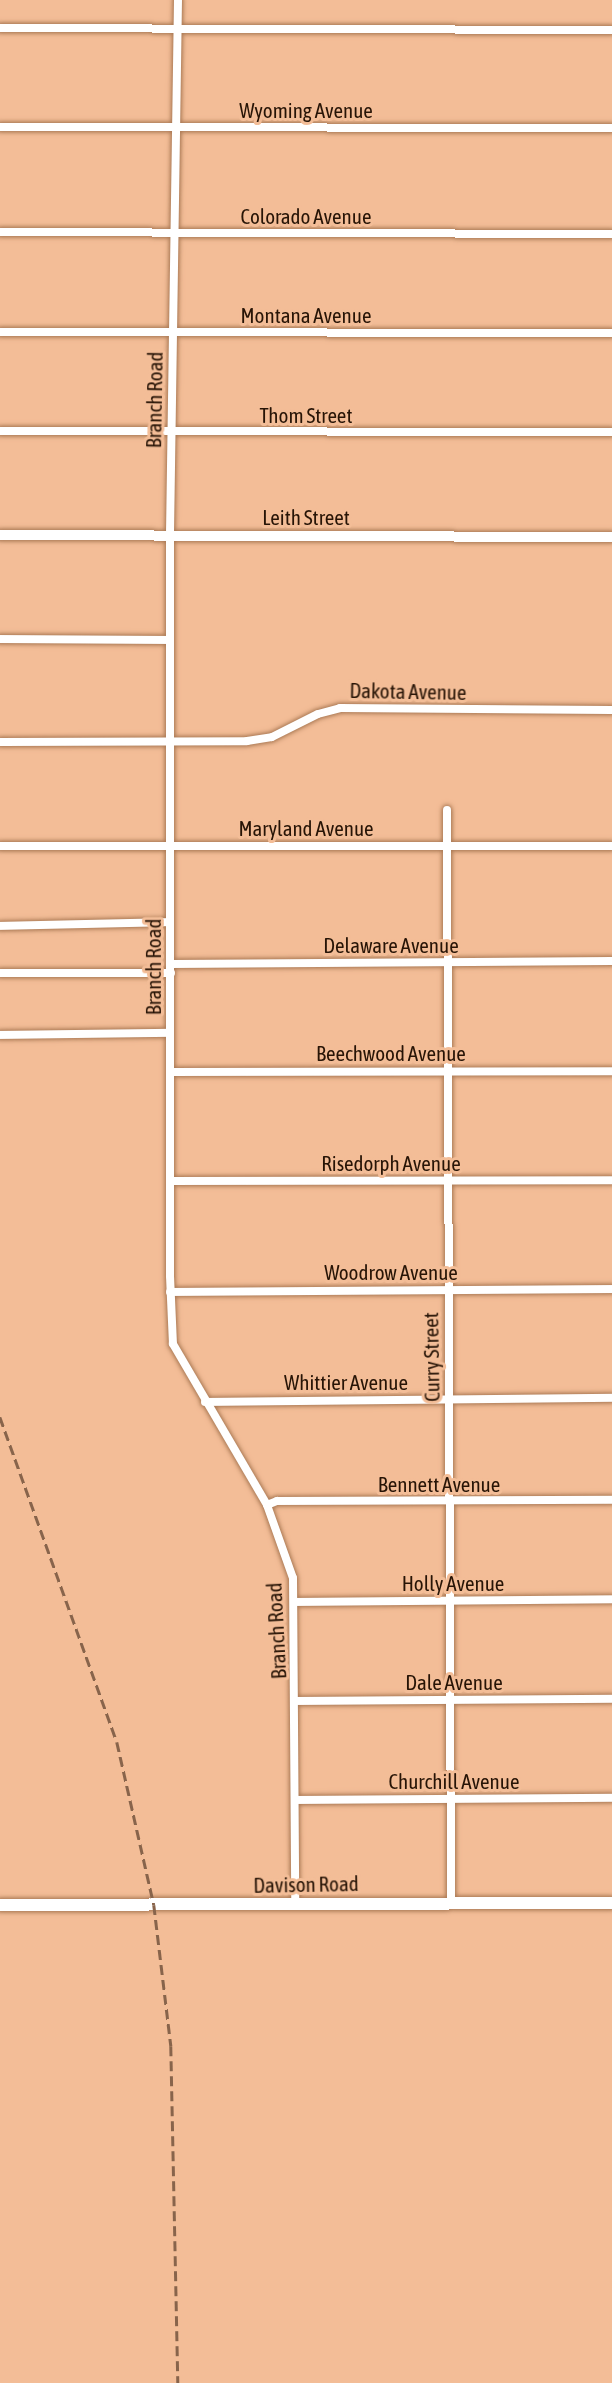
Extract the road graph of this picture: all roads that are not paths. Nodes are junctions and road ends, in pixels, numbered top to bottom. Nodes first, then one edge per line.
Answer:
1 (178, 0) edge
2 (0, 27) edge
3 (178, 28) junction
4 (612, 30) edge
5 (0, 127) edge
6 (178, 127) junction
7 (612, 128) edge
8 (0, 232) edge
9 (176, 233) junction
10 (612, 234) edge
11 (0, 331) edge
12 (173, 332) junction
13 (612, 333) edge
14 (0, 431) edge
15 (171, 432) junction
16 (612, 432) edge
17 (0, 535) edge
18 (170, 536) junction
19 (612, 537) edge
20 (0, 639) edge
21 (170, 640) junction
22 (612, 710) edge
23 (0, 742) edge
24 (170, 742) junction
25 (447, 810) dead end
26 (170, 844) junction
27 (0, 846) edge
28 (447, 846) junction
29 (612, 846) edge
30 (170, 922) junction
31 (0, 926) edge
32 (612, 961) edge
33 (446, 962) junction
34 (171, 968) junction
35 (0, 973) edge
36 (170, 1033) junction
37 (0, 1035) edge
38 (447, 1070) junction
39 (612, 1071) edge
40 (170, 1072) junction
41 (448, 1180) junction
42 (612, 1180) edge
43 (170, 1181) junction
44 (448, 1289) junction
45 (612, 1289) edge
46 (170, 1292) junction
47 (612, 1398) edge
48 (449, 1399) junction
49 (205, 1402) junction
50 (612, 1500) edge
51 (449, 1501) junction
52 (267, 1505) junction
53 (612, 1599) edge
54 (450, 1600) junction
55 (295, 1602) junction
56 (612, 1699) edge
57 (451, 1700) junction
58 (296, 1701) junction
59 (450, 1798) junction
60 (612, 1798) edge
61 (296, 1800) junction
62 (451, 1903) junction
63 (612, 1903) edge
64 (295, 1904) junction
65 (0, 1905) edge

1 - 3 street, Branch Road
2 - 3 street
3 - 4 street
3 - 6 street, Branch Road
5 - 6 street, Wyoming Avenue
6 - 7 street, Wyoming Avenue
6 - 9 street, Branch Road
8 - 9 street, Colorado Avenue
9 - 10 street, Colorado Avenue
9 - 12 street, Branch Road
11 - 12 street, Montana Avenue
12 - 13 street, Montana Avenue
12 - 15 street, Branch Road
14 - 15 street, Thom Street
15 - 16 street, Thom Street
15 - 18 street, Branch Road
17 - 18 street, Leith Street
18 - 19 street, Leith Street
18 - 21 street, Branch Road
20 - 21 street
21 - 24 street, Branch Road
22 - 24 street, Dakota Avenue
23 - 24 street, Dakota Avenue
24 - 26 street, Branch Road
25 - 28 street, Curry Street
26 - 27 street, Maryland Avenue
26 - 28 street, Maryland Avenue
26 - 30 street, Branch Road
28 - 29 street, Maryland Avenue
28 - 33 street, Curry Street
30 - 31 street
30 - 34 street, Branch Road
32 - 33 street, Delaware Avenue
33 - 34 street, Delaware Avenue
33 - 38 street, Curry Street
34 - 35 street, Delaware Avenue
34 - 36 street, Branch Road
36 - 37 street
36 - 40 street, Branch Road
38 - 39 street, Beechwood Avenue
38 - 40 street, Beechwood Avenue
38 - 41 street, Curry Street
40 - 43 street, Branch Road
41 - 42 street, Risedorph Avenue
41 - 43 street, Risedorph Avenue
41 - 44 street, Curry Street
43 - 46 street, Branch Road
44 - 45 street, Woodrow Avenue
44 - 46 street, Woodrow Avenue
44 - 48 street, Curry Street
46 - 49 street, Branch Road
47 - 48 street, Whittier Avenue
48 - 49 street, Whittier Avenue
48 - 51 street, Curry Street
49 - 52 street, Branch Road
50 - 51 street, Bennett Avenue
51 - 52 street, Bennett Avenue
51 - 54 street, Curry Street
52 - 55 street, Branch Road
53 - 54 street, Holly Avenue
54 - 55 street, Holly Avenue
54 - 57 street, Curry Street
55 - 58 street, Branch Road
56 - 57 street, Dale Avenue
57 - 58 street, Dale Avenue
57 - 59 street, Curry Street
58 - 61 street, Branch Road
59 - 60 street, Churchill Avenue
59 - 61 street, Churchill Avenue
59 - 62 street, Curry Street
61 - 64 street, Branch Road
62 - 63 main road, Davison Road
62 - 64 main road, Davison Road
64 - 65 main road, Davison Road

